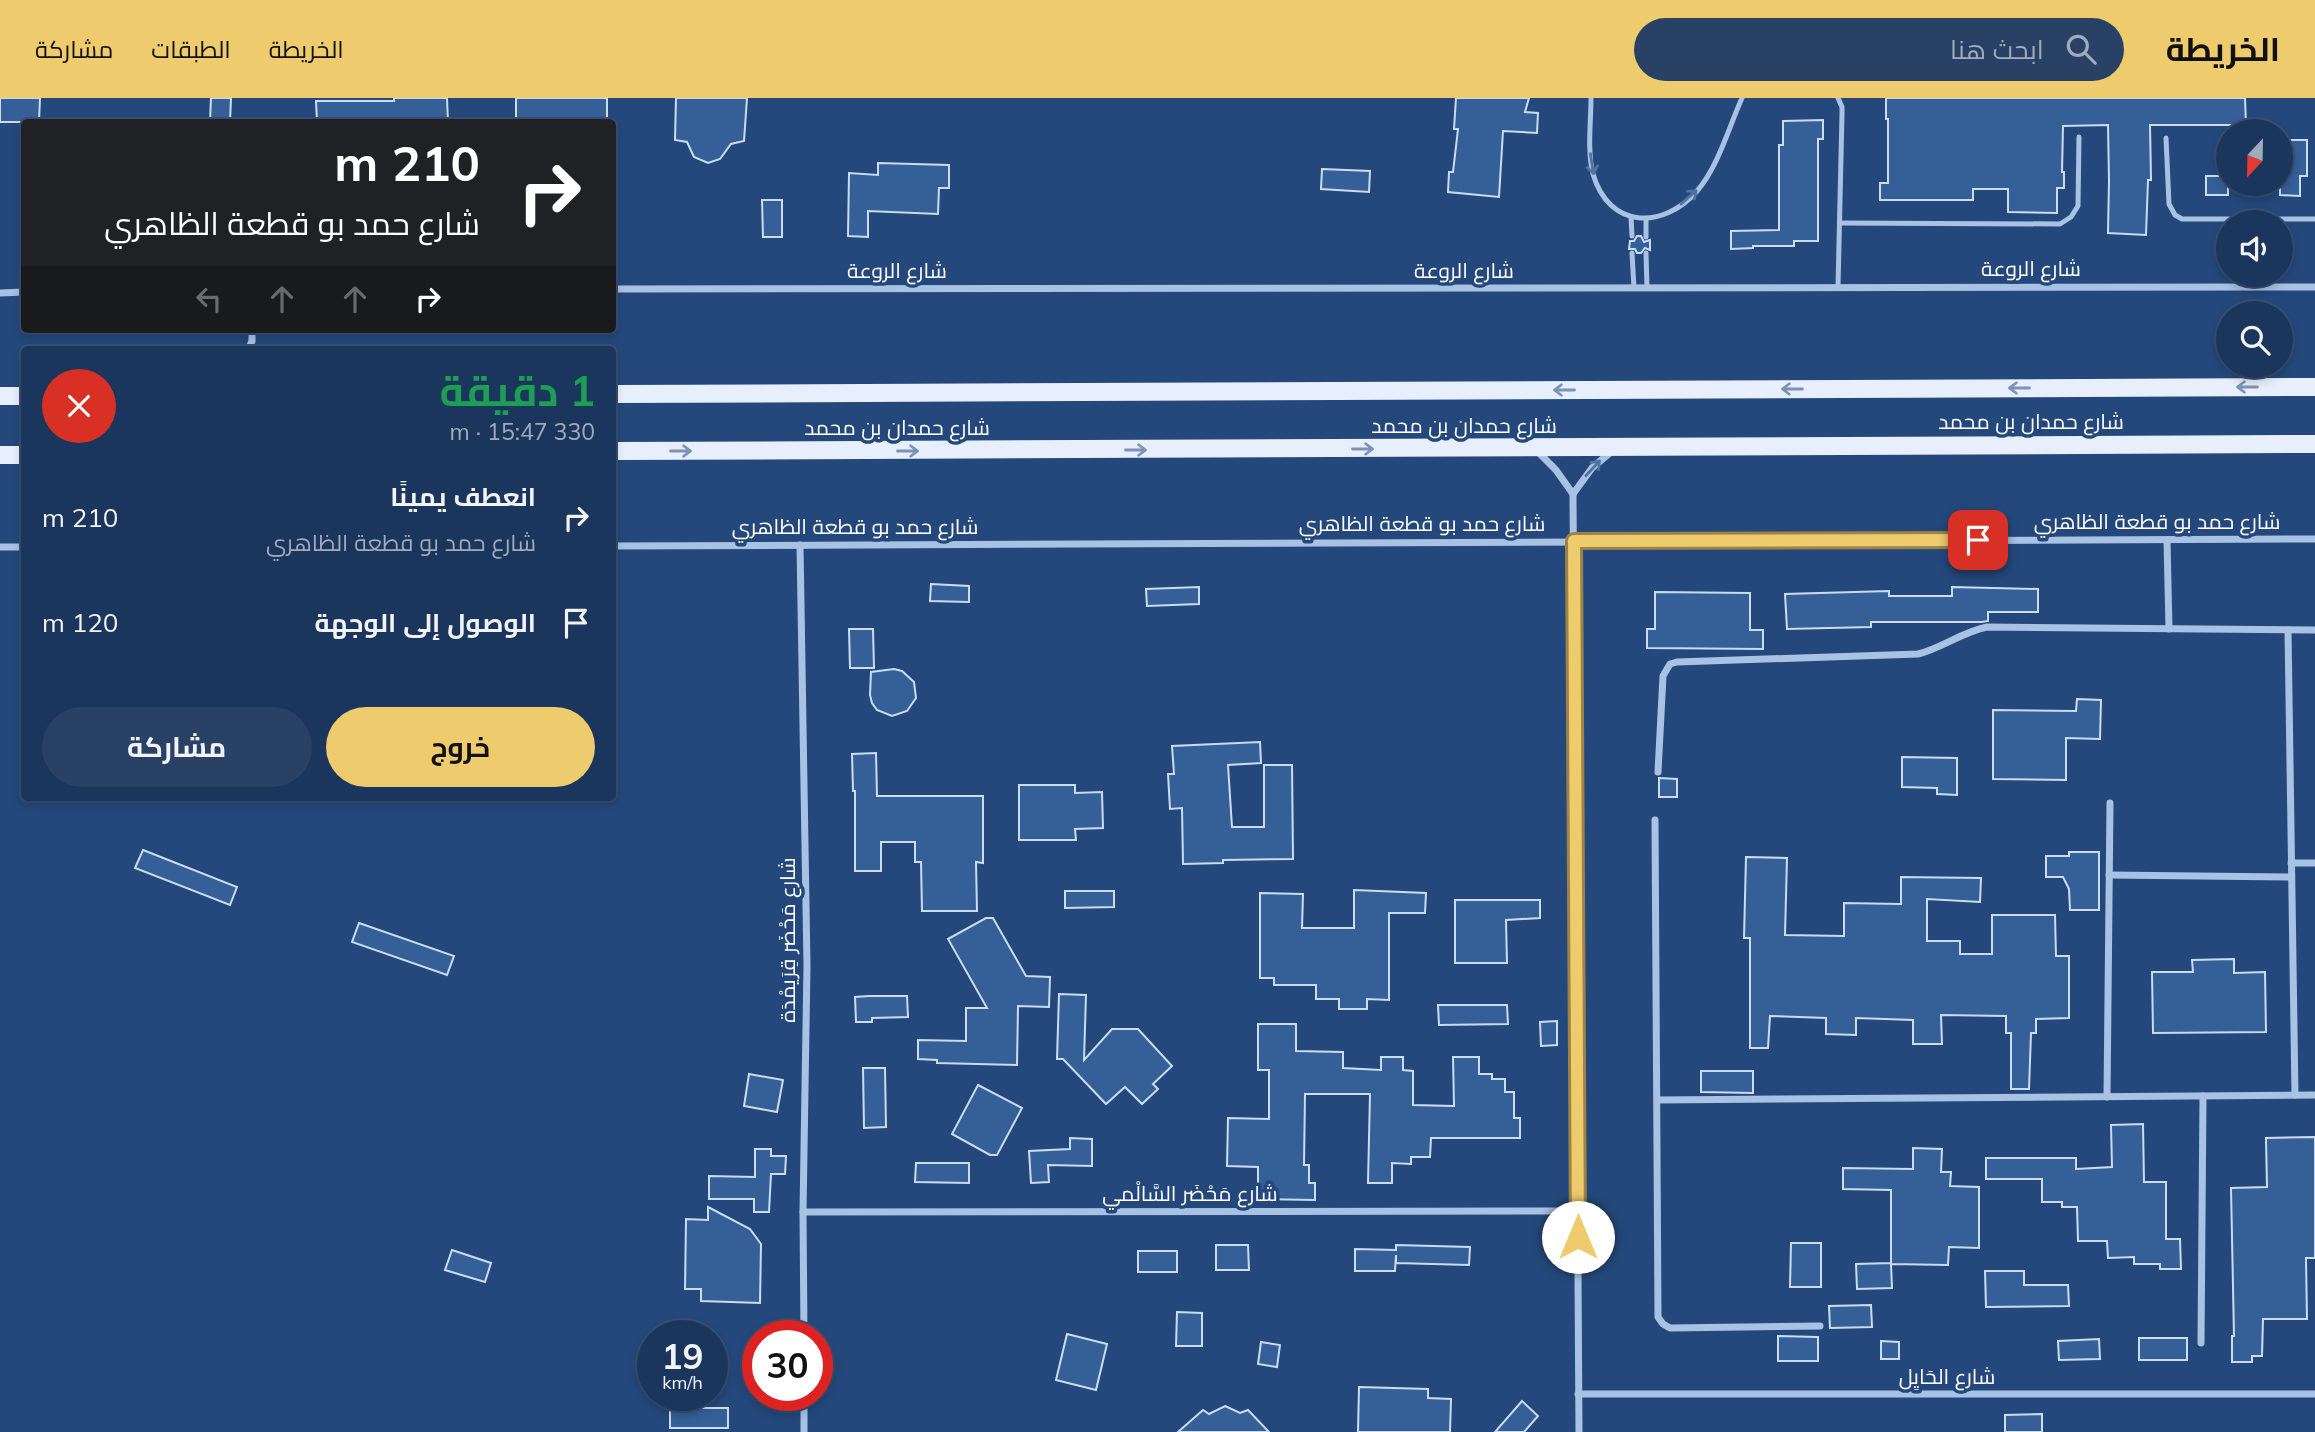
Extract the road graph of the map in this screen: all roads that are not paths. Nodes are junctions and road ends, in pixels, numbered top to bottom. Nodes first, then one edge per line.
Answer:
1 (1591, 98) edge
2 (1742, 98) edge
3 (1838, 98) edge
4 (2079, 137) dead end
5 (2166, 138) dead end
6 (1631, 218) junction
7 (1646, 219) junction
8 (2315, 219) edge
9 (2293, 220) edge
10 (2216, 221) edge
11 (1840, 223) junction
12 (1632, 236) dead end
13 (1646, 237) dead end
14 (1633, 253) dead end
15 (1646, 253) dead end
16 (1838, 287) junction
17 (2216, 287) edge
18 (2293, 287) edge
19 (2315, 287) edge
20 (1634, 288) junction
21 (1647, 288) junction
22 (616, 289) edge
23 (21, 292) edge
24 (0, 293) edge
25 (252, 333) edge
26 (252, 341) junction
27 (250, 346) edge
28 (254, 346) edge
29 (2315, 387) edge
30 (616, 394) edge
31 (0, 396) edge
32 (21, 396) edge
33 (2315, 444) edge
34 (1617, 447) junction
35 (1535, 449) junction
36 (616, 452) edge
37 (0, 455) edge
38 (21, 455) edge
39 (1573, 494) junction
40 (2315, 538) edge
41 (2166, 540) junction
42 (1574, 541) junction
43 (616, 545) edge
44 (800, 545) junction
45 (0, 547) edge
46 (21, 547) edge
47 (2169, 629) junction
48 (2288, 630) junction
49 (2315, 630) edge
50 (1658, 772) dead end
51 (2110, 803) dead end
52 (1654, 820) dead end
53 (2291, 863) junction
54 (2315, 863) edge
55 (2109, 875) junction
56 (2291, 877) junction
57 (2315, 1095) edge
58 (2203, 1096) junction
59 (2295, 1096) junction
60 (2107, 1097) junction
61 (1658, 1100) junction
62 (1578, 1211) junction
63 (803, 1213) junction
64 (804, 1320) edge
65 (1820, 1326) dead end
66 (2201, 1343) dead end
67 (1578, 1394) junction
68 (2315, 1394) edge
69 (804, 1411) edge
70 (804, 1432) edge
71 (1579, 1432) edge

1 -> 6 lane
7 -> 2 lane
3 - 11 lane
4 - 11 lane
5 - 10 lane
6 - 7 lane
6 - 12 lane
7 - 13 lane
8 - 9 lane
11 - 16 lane
14 - 20 lane
15 - 21 lane
16 - 17 street, شارع الروعة
16 - 21 street, شارع الروعة
18 - 19 street, شارع الروعة
20 - 21 street, شارع الروعة
20 - 22 street, شارع الروعة
23 - 24 street
25 - 26 street
26 - 27 street
26 - 28 street
29 -> 30 main road, شارع حمدان بن محمد
31 - 32 main road
33 - 34 main road, شارع حمدان بن محمد
34 - 35 main road, شارع حمدان بن محمد
39 -> 34 street
36 -> 35 main road, شارع حمدان بن محمد
35 - 39 street
37 - 38 main road
39 - 42 street
40 - 41 street, شارع حمد بو قطعة الظاهري
41 - 42 street, شارع حمد بو قطعة الظاهري
41 - 47 street
42 - 44 street, شارع حمد بو قطعة الظاهري
42 - 62 street
43 - 44 street, شارع حمد بو قطعة الظاهري
44 - 63 street, شارع مَحْضَر قِرَيمْدَة
45 - 46 street
47 - 48 street
47 - 50 street
48 - 49 street
48 - 53 street
51 - 55 street
52 - 61 street
53 - 54 street
53 - 56 street
55 - 56 street
55 - 60 street
56 - 59 street
57 - 59 street
58 - 59 street
58 - 60 street
58 - 66 street
60 - 61 street
61 - 65 street
62 - 63 street, شارع مَحْضَر السَّالْمي
62 - 67 street
63 - 64 street, شارع مَحْضَر قِرَيمْدَة
67 - 68 street, شارع الحَايِل
67 - 71 street
69 - 70 street

